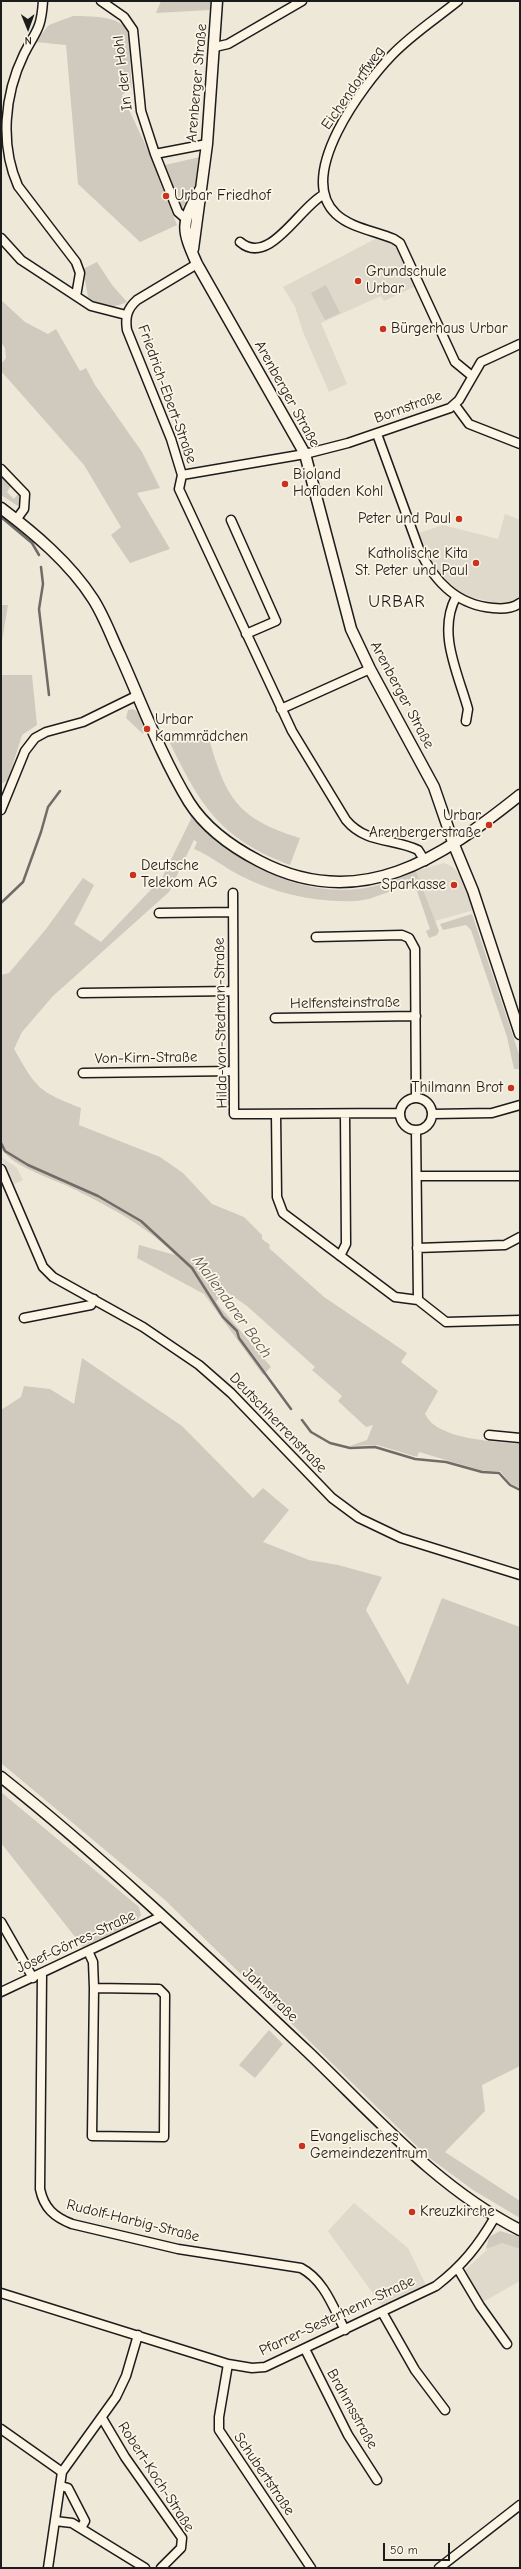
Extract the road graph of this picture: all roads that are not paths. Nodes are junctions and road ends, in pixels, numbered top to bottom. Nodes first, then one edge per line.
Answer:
1 (43, 1) edge
2 (101, 1) edge
3 (217, 1) edge
4 (302, 1) edge
5 (458, 1) edge
6 (215, 47) junction
7 (207, 144) junction
8 (155, 154) junction
9 (200, 190) junction
10 (324, 195) junction
11 (185, 218) junction
12 (1, 238) edge
13 (240, 242) dead end
14 (193, 253) junction
15 (197, 264) junction
16 (76, 296) junction
17 (126, 315) junction
18 (520, 344) edge
19 (472, 376) junction
20 (455, 405) junction
21 (377, 434) junction
22 (520, 444) edge
23 (305, 454) junction
24 (1, 469) edge
25 (182, 475) junction
26 (1, 508) edge
27 (16, 520) junction
28 (231, 520) dead end
29 (456, 597) junction
30 (520, 603) edge
31 (246, 634) junction
32 (370, 669) junction
33 (138, 695) junction
34 (281, 709) junction
35 (466, 721) dead end
36 (520, 796) edge
37 (1, 810) edge
38 (454, 845) junction
39 (425, 861) junction
40 (233, 893) dead end
41 (233, 912) junction
42 (159, 913) dead end
43 (316, 937) dead end
44 (234, 991) junction
45 (82, 994) dead end
46 (416, 1016) junction
47 (275, 1018) dead end
48 (520, 1034) edge
49 (233, 1071) junction
50 (83, 1074) dead end
51 (416, 1098) junction
52 (520, 1105) edge
53 (400, 1113) junction
54 (276, 1114) junction
55 (345, 1114) junction
56 (433, 1114) junction
57 (416, 1130) junction
58 (1, 1169) edge
59 (417, 1176) junction
60 (520, 1176) edge
61 (520, 1237) edge
62 (417, 1248) junction
63 (340, 1256) junction
64 (94, 1299) junction
65 (418, 1300) junction
66 (24, 1318) dead end
67 (520, 1320) edge
68 (489, 1434) dead end
69 (520, 1438) edge
70 (520, 1575) edge
71 (1, 1777) edge
72 (162, 1916) junction
73 (1, 1922) edge
74 (88, 1951) junction
75 (42, 1974) junction
76 (33, 1978) junction
77 (94, 1988) junction
78 (1, 1992) edge
79 (495, 2217) junction
80 (520, 2230) edge
81 (458, 2269) junction
82 (1, 2293) edge
83 (382, 2312) junction
84 (345, 2330) junction
85 (138, 2335) junction
86 (508, 2344) dead end
87 (305, 2349) junction
88 (228, 2364) junction
89 (445, 2410) dead end
90 (102, 2418) junction
91 (1, 2430) edge
92 (62, 2472) junction
93 (377, 2480) dead end
94 (61, 2486) junction
95 (520, 2506) edge
96 (55, 2521) junction
97 (81, 2528) junction
98 (48, 2568) edge
99 (145, 2568) edge
100 (161, 2568) edge
101 (311, 2568) edge
102 (439, 2568) edge

1 - 16 street
2 - 8 street, In der Hohl
3 - 6 street, Arenberger Straße
4 - 6 street
5 - 10 street, Eichendorffweg
6 - 7 street, Arenberger Straße
7 - 8 street
7 - 9 street, Arenberger Straße
8 - 11 street, In der Hohl
9 - 11 street, Arenberger Straße
9 - 14 street, Arenberger Straße
10 - 13 street
10 - 19 street
11 - 14 street, Arenberger Straße
12 - 16 street
14 - 15 street, Arenberger Straße
15 - 17 street, Friedrich-Ebert-Straße
15 - 23 street, Arenberger Straße
16 - 17 street
17 - 25 street, Friedrich-Ebert-Straße
18 - 19 street, Bornstraße
19 - 20 street, Bornstraße
20 - 21 street, Bornstraße
20 - 22 street
21 - 23 street, Bornstraße
21 - 29 street
23 - 25 street, Friedrich-Ebert-Straße
23 - 32 street, Arenberger Straße
24 - 27 street
25 - 31 street, Friedrich-Ebert-Straße
26 - 27 street
27 - 33 street
28 - 31 street
29 - 30 street
29 - 35 street
31 - 34 street, Friedrich-Ebert-Straße
32 - 34 street
32 - 38 street, Arenberger Straße
33 - 37 street
33 - 39 street
34 - 39 street, Friedrich-Ebert-Straße
36 - 38 street
38 - 39 street
38 - 48 street, Arenberger Straße
40 - 41 street, Hilda-von-Stedman-Straße
41 - 42 street
41 - 44 street, Hilda-von-Stedman-Straße
43 - 46 street, Helfensteinstraße
44 - 45 street
44 - 49 street, Hilda-von-Stedman-Straße
46 - 47 street, Helfensteinstraße
46 - 51 street, Helfensteinstraße
49 - 50 street, Von-Kirn-Straße
49 - 54 street, Hilda-von-Stedman-Straße
51 - 53 street
51 - 56 street
52 - 56 street
53 - 55 street, Hilda-von-Stedman-Straße
53 - 57 street
54 - 55 street, Hilda-von-Stedman-Straße
54 - 63 street
55 - 63 street
56 - 57 street
57 - 59 street
58 - 64 street, Deutschherrenstraße
59 - 60 street
59 - 62 street
61 - 62 street
62 - 65 street
63 - 65 street
64 - 66 street
64 - 70 street, Deutschherrenstraße
65 - 67 street
68 - 69 street
71 - 72 street, Jahnstraße
72 - 74 street, Josef-Görres-Straße
72 - 79 street, Jahnstraße
73 - 76 street
74 - 75 street, Josef-Görres-Straße
74 - 77 street
75 - 76 street, Josef-Görres-Straße
75 - 84 street, Rudolf-Harbig-Straße
76 - 78 street, Josef-Görres-Straße
77 - 77 street
79 - 80 street, Jahnstraße
79 - 81 street, Pfarrer-Sesterhenn-Straße
81 - 83 street, Pfarrer-Sesterhenn-Straße
81 - 86 street
82 - 85 street, Pfarrer-Sesterhenn-Straße
83 - 84 street, Pfarrer-Sesterhenn-Straße
83 - 89 street
84 - 87 street, Pfarrer-Sesterhenn-Straße
85 - 88 street, Pfarrer-Sesterhenn-Straße
85 - 90 street, Robert-Koch-Straße
87 - 88 street, Pfarrer-Sesterhenn-Straße
87 - 93 street, Brahmsstraße
88 - 101 street, Schubertstraße
90 - 92 street, Robert-Koch-Straße
90 - 100 street, Robert-Koch-Straße
91 - 92 street
92 - 94 street
94 - 96 street
94 - 97 street
95 - 102 street
96 - 97 street
96 - 98 street
97 - 99 street

